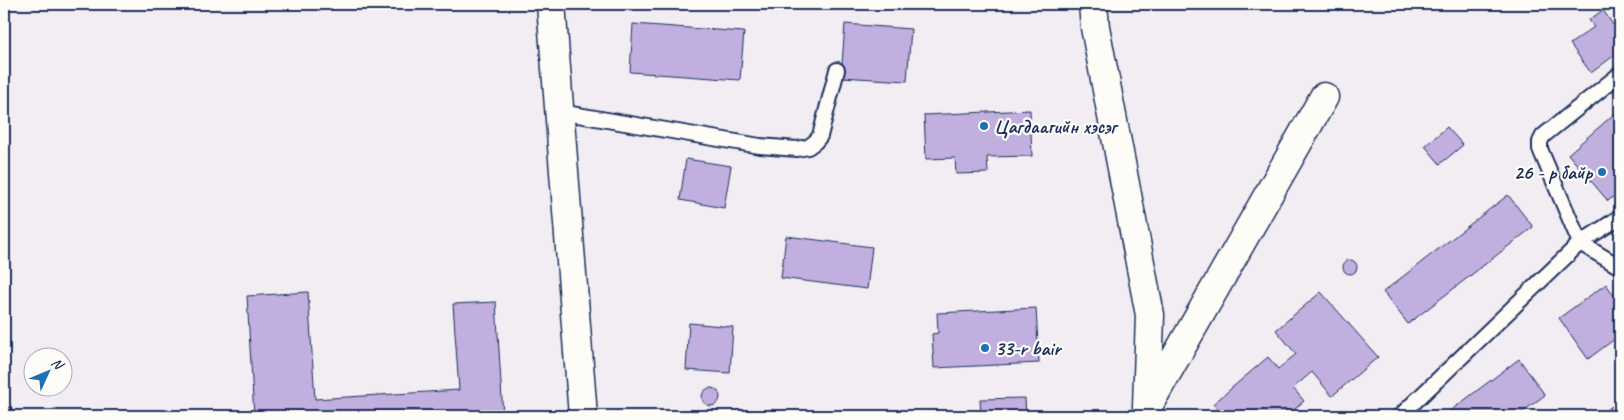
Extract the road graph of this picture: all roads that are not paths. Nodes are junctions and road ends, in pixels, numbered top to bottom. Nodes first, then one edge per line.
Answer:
1 (551, 4) edge
2 (1093, 4) edge
3 (837, 70) dead end
4 (1620, 74) edge
5 (1324, 97) dead end
6 (560, 112) junction
7 (1620, 216) edge
8 (1580, 243) junction
9 (1620, 267) edge
10 (4, 411) edge
11 (1146, 413) edge
12 (1409, 413) edge
13 (4, 416) edge
14 (582, 416) edge

1 - 6 street
2 - 11 street
3 - 6 lane
4 - 8 lane
5 - 11 street
6 - 14 street
7 - 8 lane
8 - 9 lane
8 - 12 lane
10 - 13 lane

